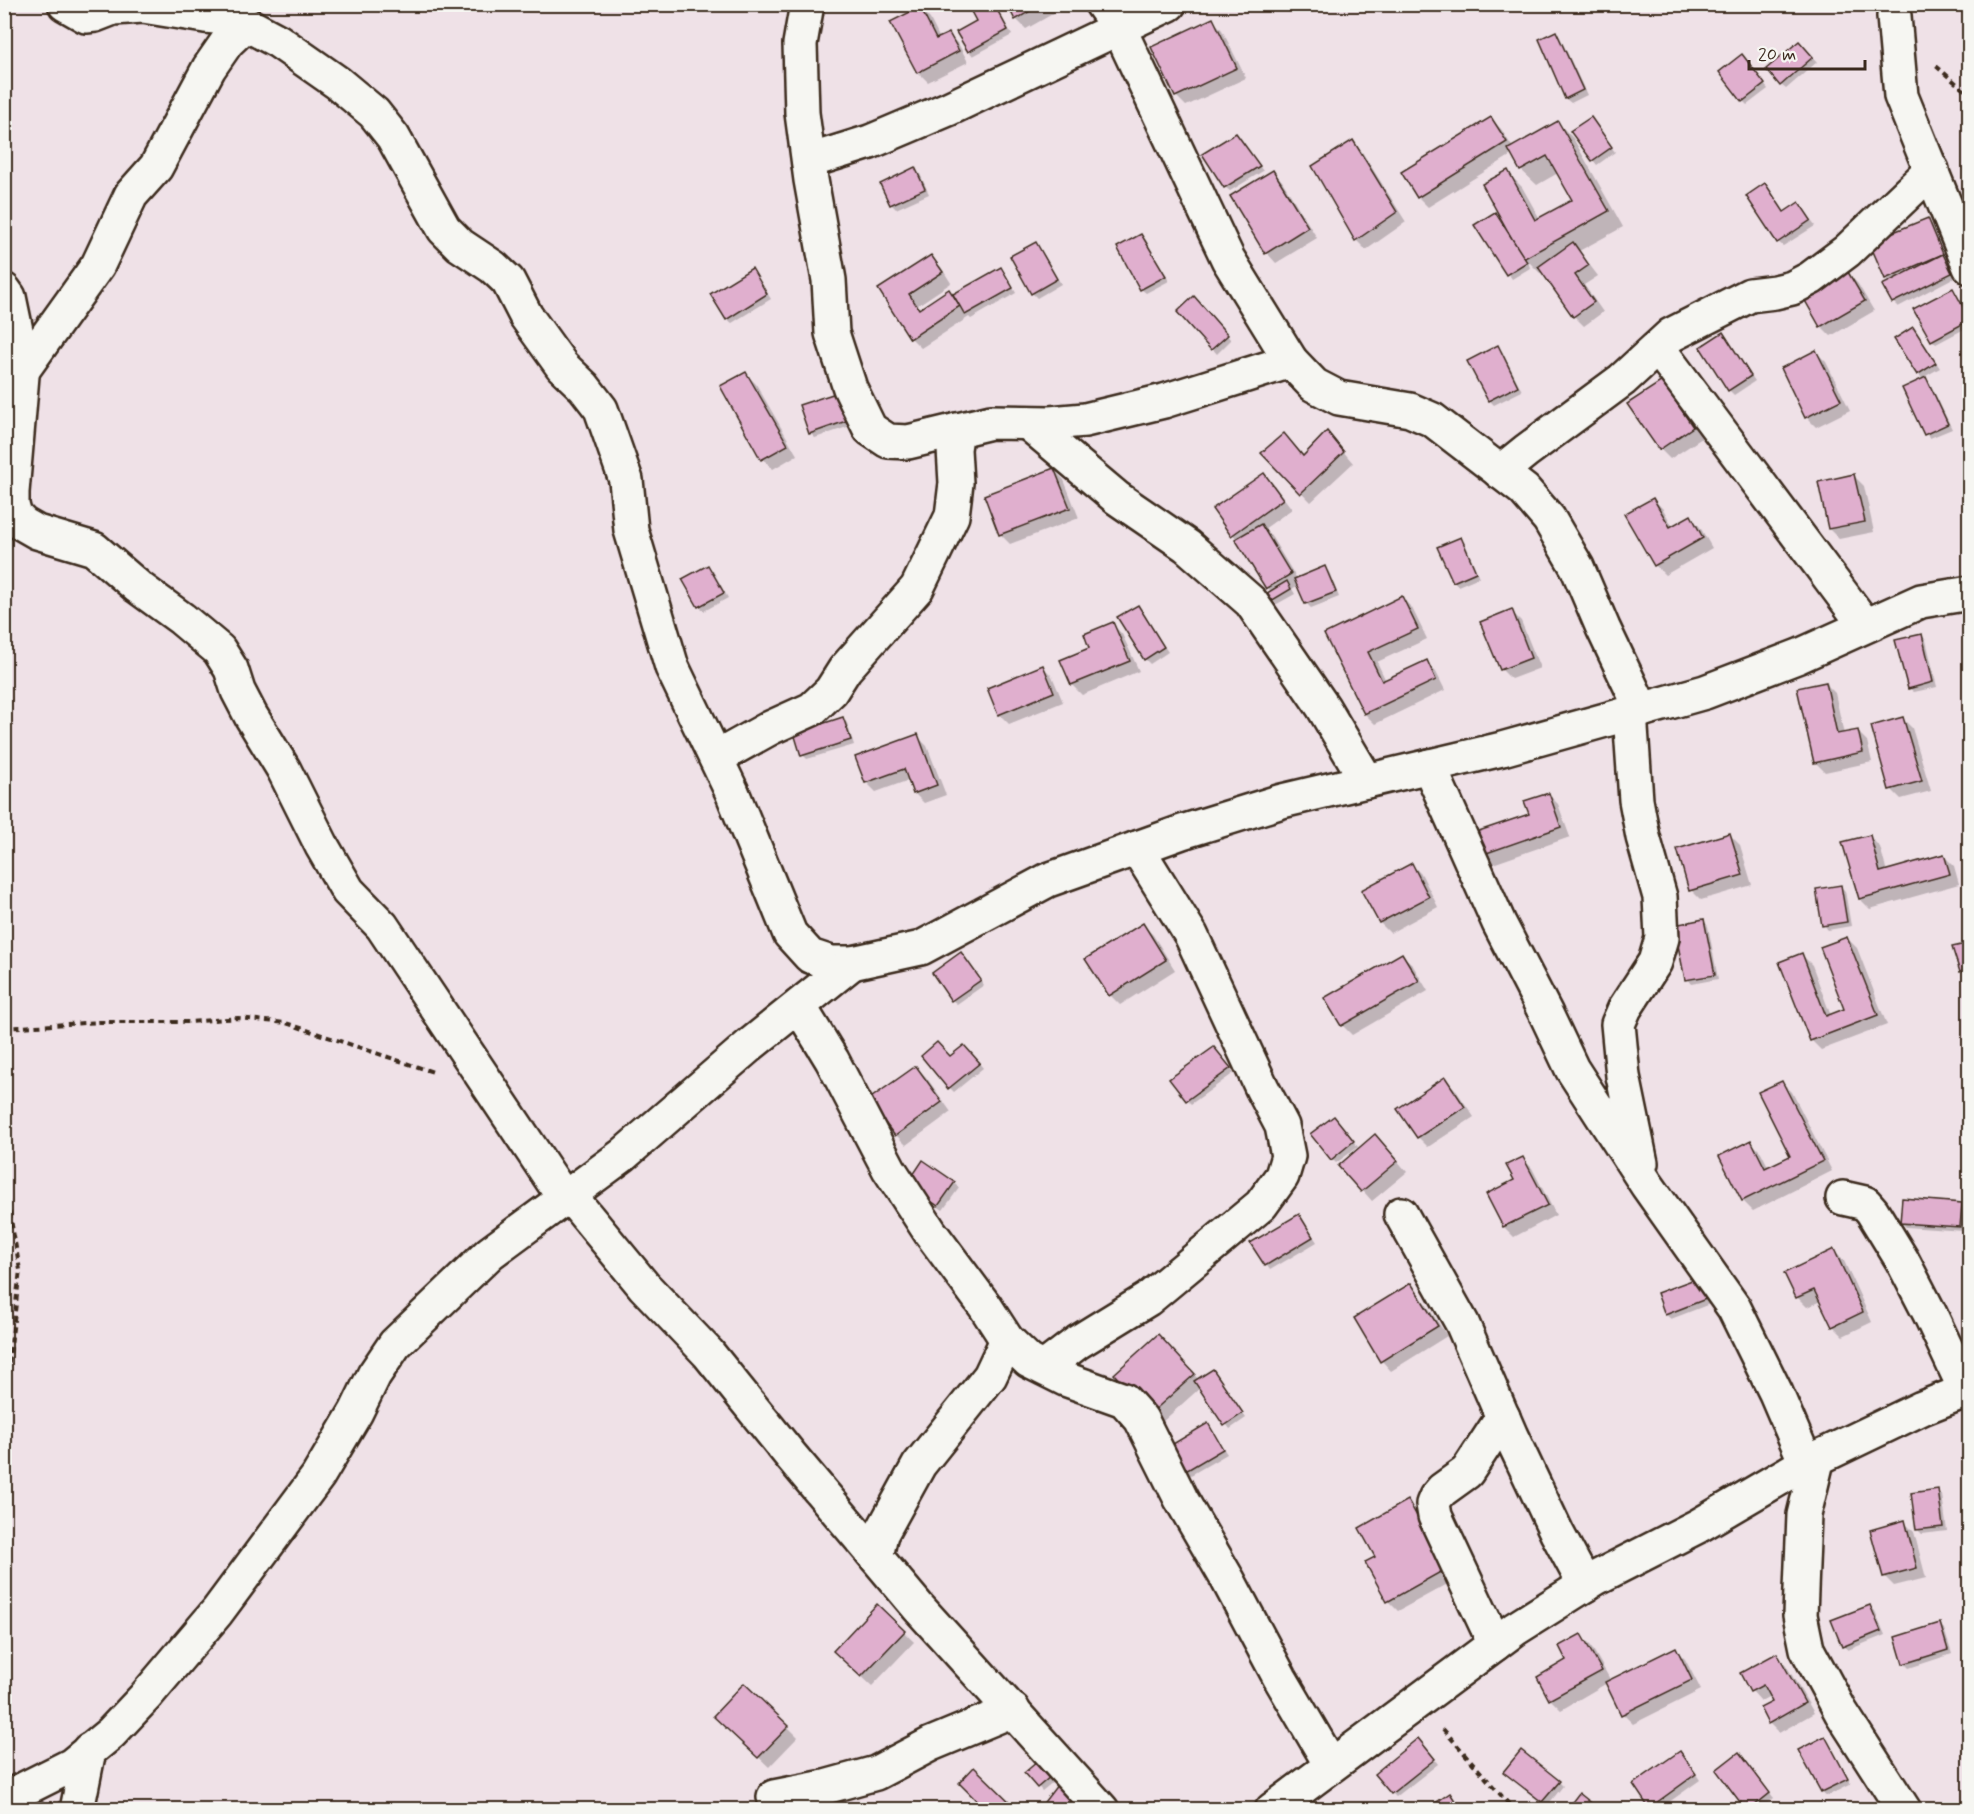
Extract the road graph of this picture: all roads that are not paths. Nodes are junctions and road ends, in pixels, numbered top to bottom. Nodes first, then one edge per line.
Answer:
1 (65, 4) edge
2 (807, 4) edge
3 (1170, 4) edge
4 (1110, 16) edge
5 (1894, 16) dead end
6 (246, 24) junction
7 (809, 161) junction
8 (1932, 170) junction
9 (1970, 267) edge
10 (4, 290) edge
11 (1658, 348) junction
12 (1291, 361) junction
13 (22, 371) junction
14 (1028, 423) junction
15 (957, 430) junction
16 (1500, 472) junction
17 (1970, 593) edge
18 (1865, 625) junction
19 (1636, 712) junction
20 (716, 758) junction
21 (1429, 766) junction
22 (1367, 781) junction
23 (1137, 848) junction
24 (852, 963) junction
25 (799, 1006) junction
26 (1645, 1182) junction
27 (567, 1196) junction
28 (1843, 1198) dead end
29 (1401, 1214) dead end
30 (1007, 1340) junction
31 (1044, 1368) junction
32 (1968, 1390) edge
33 (1503, 1417) junction
34 (1812, 1460) junction
35 (876, 1557) junction
36 (1585, 1585) junction
37 (1495, 1644) junction
38 (1012, 1710) junction
39 (89, 1750) junction
40 (1331, 1765) junction
41 (774, 1797) dead end
42 (4, 1799) edge
43 (77, 1809) edge
44 (1102, 1809) edge
45 (1272, 1809) edge
46 (1904, 1809) edge

1 - 6 street
2 - 7 street
3 - 4 street
4 - 7 street
4 - 12 street
5 - 8 street
6 - 13 street
6 - 20 street
7 - 15 street
8 - 9 street
8 - 11 street
10 - 13 street
11 - 16 street
11 - 18 street
12 - 14 street
12 - 16 street
13 - 27 street
14 - 15 street
14 - 22 street
15 - 20 street
16 - 19 street
17 - 18 street
18 - 19 street
19 - 21 street
19 - 26 street
20 - 24 street
21 - 22 street
21 - 26 street
22 - 23 street
23 - 24 street
23 - 31 street
24 - 25 street
25 - 27 street
25 - 30 street
26 - 34 street
27 - 35 street
27 - 39 street
28 - 32 street
29 - 33 street
30 - 31 street
30 - 35 street
31 - 40 street
32 - 34 street
33 - 36 street
33 - 37 street
34 - 36 street
34 - 46 street
35 - 38 street
36 - 37 street
37 - 40 street
38 - 41 street
38 - 44 street
39 - 42 street
39 - 43 street
40 - 45 street

